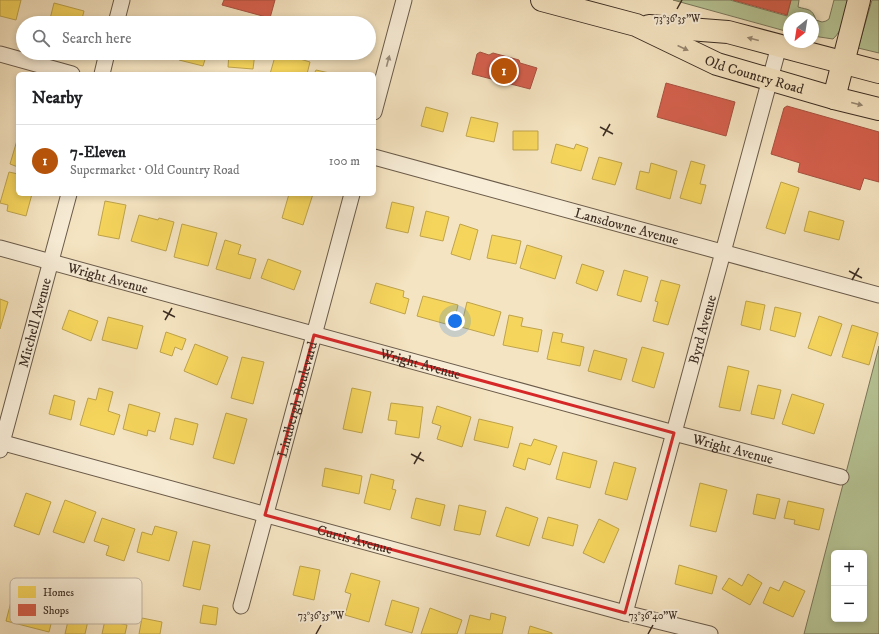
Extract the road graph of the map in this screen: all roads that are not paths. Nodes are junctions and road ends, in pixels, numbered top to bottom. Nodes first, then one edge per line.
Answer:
1 (122, 0) edge
2 (404, 0) edge
3 (542, 0) edge
4 (859, 0) edge
5 (118, 16) edge
6 (636, 25) junction
7 (779, 46) junction
8 (0, 54) edge
9 (16, 58) edge
10 (22, 60) edge
11 (106, 60) edge
12 (843, 63) junction
13 (65, 72) edge
14 (103, 72) edge
15 (879, 72) edge
16 (770, 79) junction
17 (834, 98) junction
18 (376, 105) edge
19 (879, 109) edge
20 (376, 158) edge
21 (68, 196) edge
22 (351, 196) edge
23 (0, 248) edge
24 (723, 252) junction
25 (51, 262) junction
26 (879, 295) edge
27 (314, 335) junction
28 (674, 433) junction
29 (1, 445) edge
30 (841, 477) dead end
31 (265, 515) junction
32 (241, 606) dead end
33 (625, 613) junction
34 (710, 634) edge

1 - 5 street
18 -> 2 street
3 - 6 main road, Old Country Road
4 - 12 main road
7 -> 6 main road, Old Country Road
6 -> 16 main road, Old Country Road
7 - 12 main road, Old Country Road
7 - 16 street, Byrd Avenue
8 - 9 street
10 - 13 street
11 - 14 street
12 - 15 main road, Old Country Road
12 - 17 main road
16 - 17 main road, Old Country Road
16 - 24 street, Byrd Avenue
17 -> 19 main road, Old Country Road
20 - 24 street, Lansdowne Avenue
21 - 25 street, Mitchell Avenue
22 - 27 street, Lindbergh Boulevard
23 - 25 street, Wright Avenue
24 - 26 street, Lansdowne Avenue
24 - 28 street, Byrd Avenue
25 - 27 street, Wright Avenue
25 - 29 street, Mitchell Avenue
27 - 28 street, Wright Avenue
27 - 31 street, Lindbergh Boulevard
28 - 30 street, Wright Avenue
28 - 33 street, Byrd Avenue
29 - 31 street, Curtis Avenue
31 - 32 street, Lindbergh Boulevard
31 - 33 street, Curtis Avenue
33 - 34 street, Curtis Avenue

